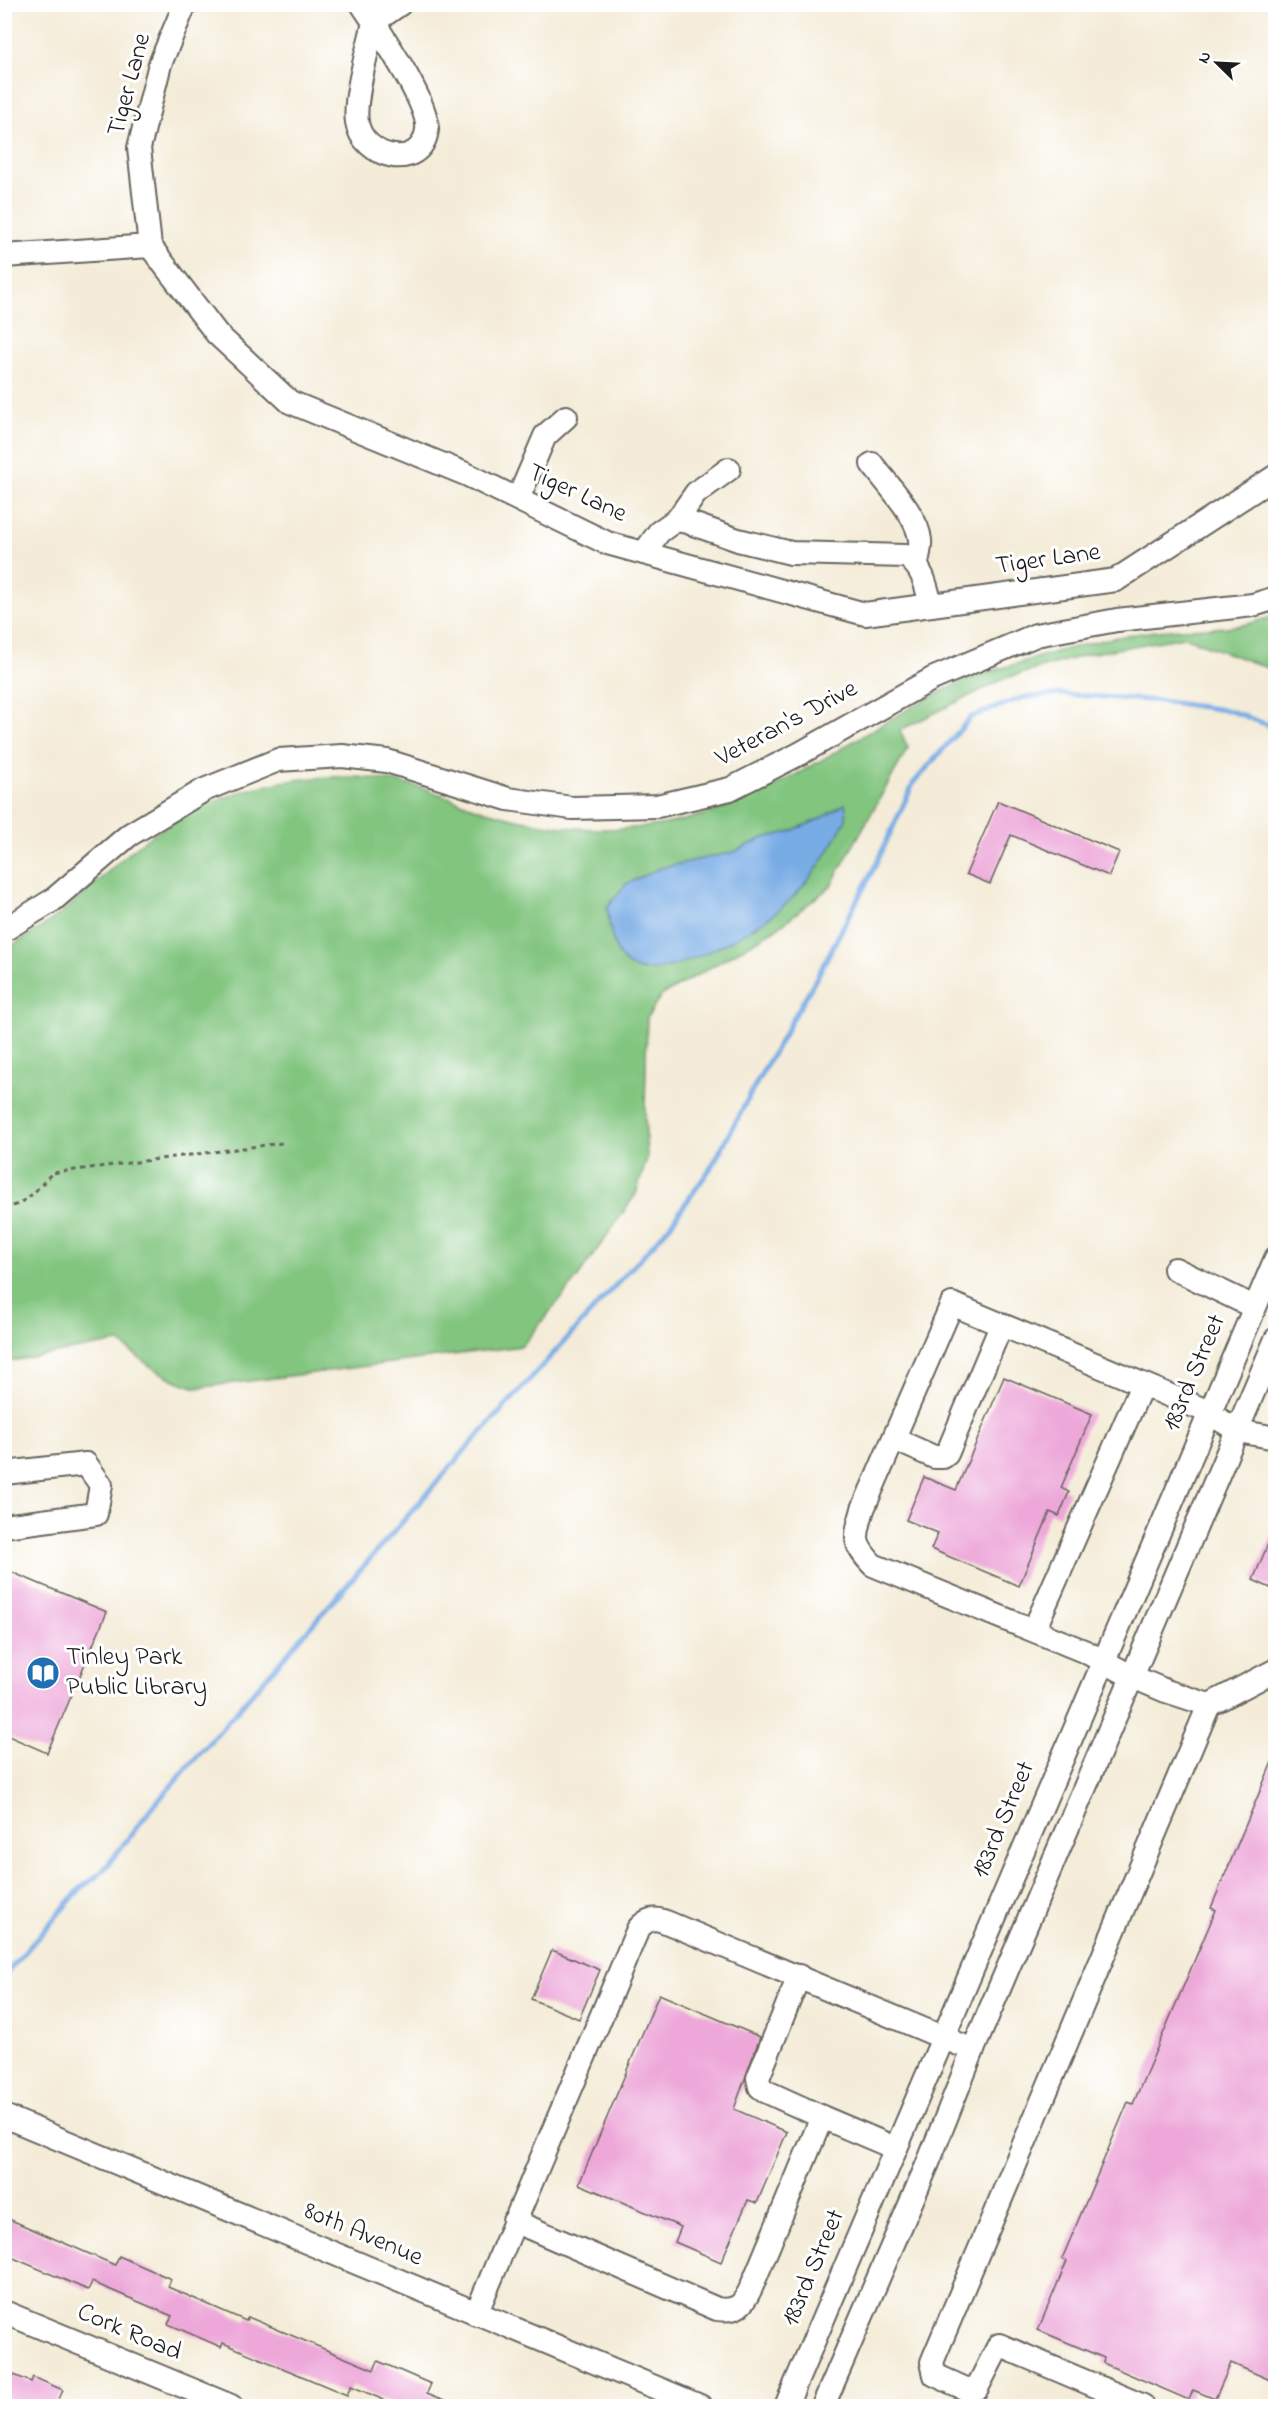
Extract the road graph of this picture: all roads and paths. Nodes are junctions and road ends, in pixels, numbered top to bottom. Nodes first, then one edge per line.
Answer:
1 (185, 4) edge
2 (400, 4) edge
3 (368, 13) edge
4 (150, 246) junction
5 (4, 255) edge
6 (566, 417) dead end
7 (872, 464) dead end
8 (729, 469) dead end
9 (1275, 476) edge
10 (518, 500) junction
11 (677, 520) junction
12 (644, 553) junction
13 (917, 563) junction
14 (1275, 598) edge
15 (931, 605) junction
16 (4, 930) edge
17 (282, 1143) dead end
18 (4, 1208) edge
19 (1275, 1258) edge
20 (1175, 1269) dead end
21 (1254, 1307) junction
22 (1001, 1326) junction
23 (1275, 1339) edge
24 (1142, 1385) junction
25 (1208, 1413) junction
26 (1238, 1431) junction
27 (1275, 1438) edge
28 (894, 1439) junction
29 (4, 1473) edge
30 (4, 1526) edge
31 (1034, 1630) junction
32 (1102, 1661) junction
33 (1275, 1670) edge
34 (1133, 1677) junction
35 (1209, 1706) junction
36 (799, 1976) junction
37 (942, 2037) junction
38 (973, 2050) junction
39 (4, 2116) edge
40 (822, 2117) junction
41 (895, 2148) junction
42 (514, 2221) junction
43 (4, 2312) edge
44 (476, 2314) junction
45 (231, 2406) edge
46 (700, 2406) edge
47 (786, 2406) edge
48 (823, 2406) edge
49 (1143, 2406) edge

1 - 4 street, Tiger Lane
2 - 3 street
3 - 3 street
4 - 5 street
4 - 10 street, Tiger Lane
6 - 10 street
7 - 13 street
8 - 11 street
9 - 15 street, Tiger Lane
10 - 12 street, Tiger Lane
11 - 12 street
11 - 13 street
12 - 15 street, Tiger Lane
13 - 15 street
14 - 16 street, Veteran's Drive
17 - 18 path
19 - 21 street, 183rd Street
20 - 21 street
21 - 25 street, 183rd Street
22 - 24 street
22 - 28 street
22 - 28 street
23 - 26 street
24 - 25 street
24 - 31 street
25 - 26 street
25 - 32 street, 183rd Street
26 - 27 street
26 - 34 street
28 - 31 street
29 - 30 street
31 - 32 street
32 - 34 street
32 - 37 street, 183rd Street
33 - 35 street
34 - 35 street
34 - 38 street
35 - 49 street
36 - 37 street
36 - 40 street
36 - 42 street
37 - 38 street
37 - 41 street, 183rd Street
38 - 48 street
39 - 44 street, 80th Avenue
40 - 41 street
40 - 42 street
41 - 47 street, 183rd Street
42 - 44 street
43 - 45 street, Cork Road
44 - 46 street, 80th Avenue

